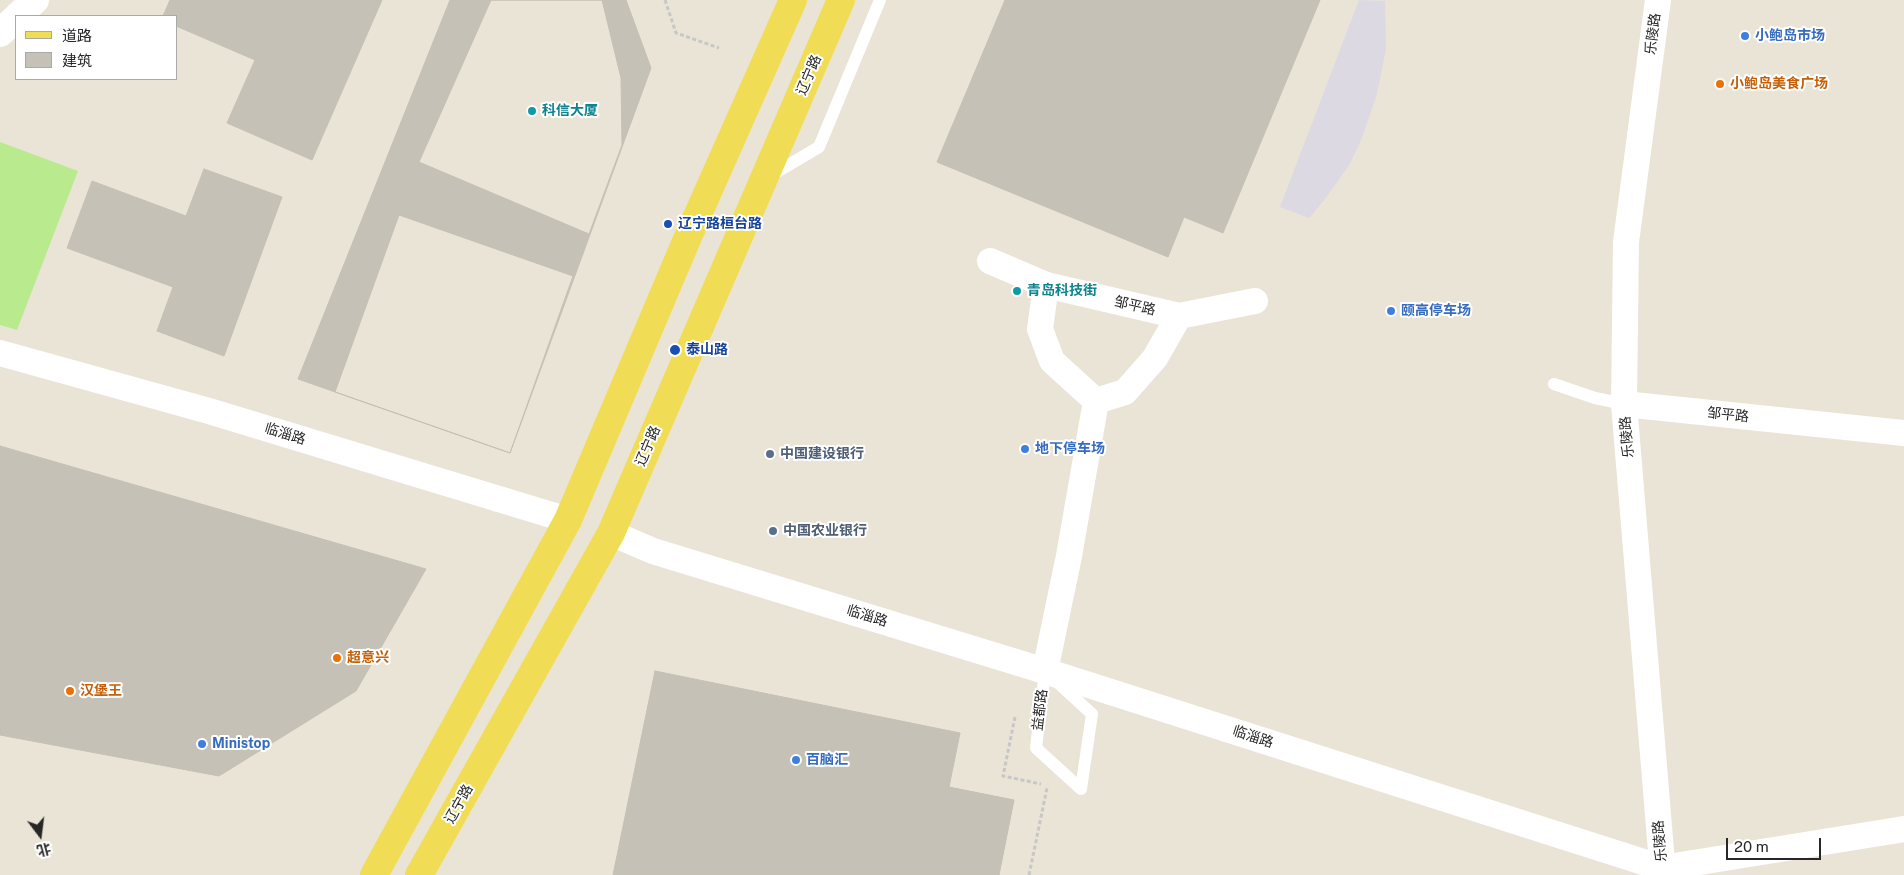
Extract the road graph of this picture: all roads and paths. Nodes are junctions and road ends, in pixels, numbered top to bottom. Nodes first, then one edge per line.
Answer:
1 (35, 0) edge
2 (665, 0) edge
3 (793, 0) edge
4 (841, 0) edge
5 (880, 0) edge
6 (1658, 0) edge
7 (19, 15) edge
8 (15, 19) edge
9 (0, 33) edge
10 (719, 48) dead end
11 (764, 180) junction
12 (990, 261) dead end
13 (1046, 285) junction
14 (1255, 301) dead end
15 (1179, 316) junction
16 (0, 353) edge
17 (1554, 384) dead end
18 (1096, 401) junction
19 (1624, 404) junction
20 (1904, 432) edge
21 (568, 520) junction
22 (611, 533) junction
23 (1045, 671) junction
24 (1015, 715) dead end
25 (1904, 829) edge
26 (1663, 872) edge
27 (374, 875) edge
28 (419, 875) edge
29 (1029, 875) edge

1 - 7 street
2 - 10 path
3 - 21 main road
4 - 11 main road, 辽宁路
5 - 11 lane
6 - 19 street, 乐陵路
8 - 9 street
11 - 22 main road, 辽宁路
12 - 13 street, 邹平路
13 - 15 street, 邹平路
13 - 18 street
14 - 15 street, 邹平路
15 - 18 street
16 - 21 street, 临淄路
17 - 19 lane, 邹平路
18 - 23 street
19 - 20 street, 邹平路
19 - 26 street, 乐陵路
21 - 27 main road
22 - 23 street, 临淄路
22 - 28 main road, 辽宁路
23 - 23 lane, 益都路
23 - 26 street, 临淄路
24 - 29 path
25 - 26 street, 临淄路

